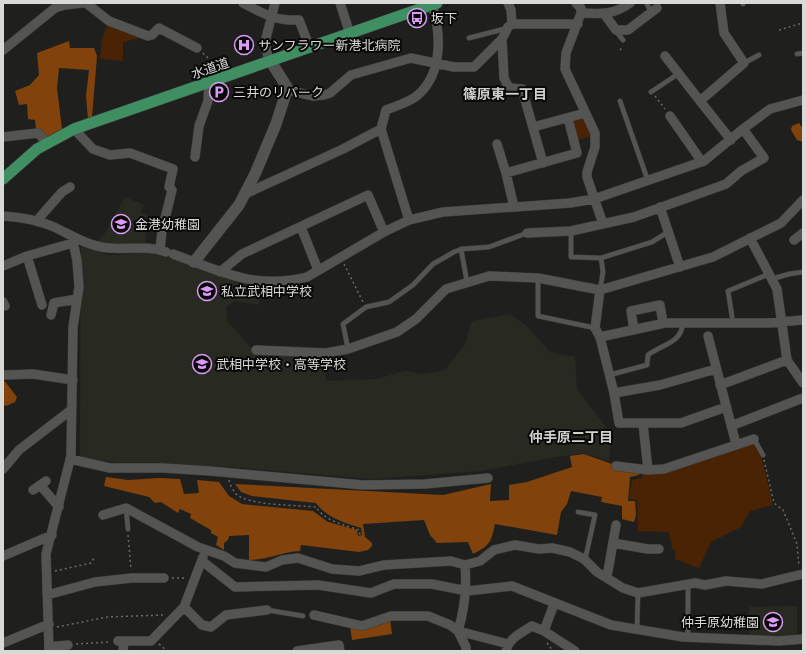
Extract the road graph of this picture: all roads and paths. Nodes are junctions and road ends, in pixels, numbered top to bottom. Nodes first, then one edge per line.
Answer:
1 (82, 3) edge
2 (86, 3) edge
3 (243, 3) edge
4 (275, 3) edge
5 (340, 3) edge
6 (508, 3) edge
7 (576, 3) edge
8 (630, 3) edge
9 (720, 3) edge
10 (434, 4) edge
11 (55, 6) edge
12 (652, 8) edge
13 (581, 13) junction
14 (605, 15) junction
15 (271, 18) junction
16 (803, 23) edge
17 (578, 24) junction
18 (510, 26) junction
19 (616, 30) junction
20 (779, 30) dead end
21 (350, 34) junction
22 (469, 38) dead end
23 (502, 39) junction
24 (623, 40) dead end
25 (197, 48) joint
26 (310, 48) junction
27 (3, 50) edge
28 (803, 52) edge
29 (797, 54) dead end
30 (665, 56) dead end
31 (759, 56) dead end
32 (270, 62) junction
33 (744, 63) junction
34 (435, 64) junction
35 (678, 74) junction
36 (221, 79) junction
37 (209, 83) junction
38 (287, 90) junction
39 (652, 92) joint
40 (803, 100) edge
41 (620, 101) dead end
42 (700, 101) junction
43 (585, 113) junction
44 (670, 116) joint
45 (568, 118) junction
46 (533, 127) junction
47 (74, 129) junction
48 (382, 129) junction
49 (743, 129) junction
50 (3, 135) edge
51 (731, 140) junction
52 (47, 143) junction
53 (497, 144) dead end
54 (196, 157) dead end
55 (702, 162) junction
56 (543, 163) junction
57 (506, 173) junction
58 (3, 179) edge
59 (648, 181) junction
60 (70, 187) dead end
61 (245, 194) junction
62 (594, 199) junction
63 (803, 200) edge
64 (514, 207) junction
65 (660, 207) junction
66 (3, 216) edge
67 (409, 220) junction
68 (40, 222) junction
69 (603, 224) junction
70 (300, 227) junction
71 (571, 231) junction
72 (384, 232) junction
73 (668, 232) junction
74 (527, 233) joint
75 (803, 233) edge
76 (750, 238) junction
77 (73, 240) junction
78 (794, 240) dead end
79 (461, 249) junction
80 (160, 250) junction
81 (27, 256) junction
82 (340, 258) junction
83 (601, 258) junction
84 (194, 262) junction
85 (3, 266) edge
86 (680, 267) junction
87 (318, 270) junction
88 (220, 272) junction
89 (803, 272) edge
90 (771, 277) junction
91 (538, 278) junction
92 (467, 282) junction
93 (600, 290) junction
94 (77, 298) junction
95 (42, 305) dead end
96 (366, 307) junction
97 (51, 316) dead end
98 (781, 320) junction
99 (803, 320) edge
100 (664, 323) junction
101 (683, 323) junction
102 (734, 323) junction
103 (596, 328) junction
104 (634, 330) junction
105 (708, 336) dead end
106 (600, 337) junction
107 (348, 349) junction
108 (256, 350) dead end
109 (787, 360) junction
110 (716, 369) junction
111 (3, 375) edge
112 (609, 375) junction
113 (72, 380) junction
114 (803, 383) edge
115 (720, 385) junction
116 (614, 393) junction
117 (803, 398) edge
118 (726, 406) junction
119 (71, 410) junction
120 (642, 424) junction
121 (731, 426) junction
122 (754, 439) joint
123 (736, 444) junction
124 (763, 455) joint
125 (70, 459) junction
126 (616, 466) dead end
127 (3, 469) edge
128 (648, 470) junction
129 (226, 472) junction
130 (488, 478) dead end
131 (40, 485) dead end
132 (59, 507) junction
133 (126, 508) junction
134 (578, 512) dead end
135 (102, 515) dead end
136 (616, 525) dead end
137 (128, 529) joint
138 (52, 535) junction
139 (360, 535) dead end
140 (613, 542) junction
141 (659, 549) dead end
142 (206, 550) junction
143 (3, 556) edge
144 (94, 558) dead end
145 (585, 560) junction
146 (202, 561) junction
147 (465, 565) junction
148 (46, 571) junction
149 (801, 574) edge
150 (132, 578) junction
151 (164, 578) joint
152 (196, 578) junction
153 (607, 578) junction
154 (688, 584) junction
155 (467, 591) junction
156 (638, 593) junction
157 (47, 595) junction
158 (554, 604) junction
159 (184, 607) junction
160 (267, 610) joint
161 (314, 614) dead end
162 (303, 616) dead end
163 (175, 617) junction
164 (49, 626) junction
165 (636, 629) junction
166 (458, 631) junction
167 (544, 631) junction
168 (688, 638) junction
169 (803, 639) edge
170 (121, 641) junction
171 (155, 641) junction
172 (3, 643) edge
173 (547, 644) dead end
174 (68, 645) joint
175 (507, 648) edge
176 (49, 649) edge
177 (123, 651) edge
178 (167, 651) edge
179 (297, 651) edge
180 (340, 651) edge
181 (466, 651) edge
182 (553, 651) edge
183 (575, 651) edge

1 - 11 street
2 - 25 street
3 - 15 street
4 - 15 street
5 - 21 street
6 - 18 street
7 - 13 street
8 - 14 street
9 - 33 street
10 - 21 main road, 水道道
10 - 34 street
11 - 27 street
12 - 19 street
13 - 14 street
13 - 17 street
14 - 19 street
15 - 26 street
15 - 32 street
16 - 20 path
17 - 18 street
17 - 43 street
18 - 22 lane
18 - 23 street
19 - 24 lane
21 - 26 main road, 水道道
23 - 34 street
23 - 46 street
25 - 36 path
26 - 32 main road, 水道道
28 - 29 lane
30 - 35 street
31 - 33 lane
32 - 36 main road, 水道道
32 - 38 street
33 - 42 street
34 - 38 street
34 - 48 street
35 - 39 lane
35 - 42 street
36 - 37 main road, 水道道
37 - 47 main road, 水道道
37 - 54 street
38 - 61 street
39 - 44 path
40 - 49 street
41 - 59 lane
42 - 51 street
43 - 45 street
43 - 62 street
44 - 55 street
45 - 46 street
45 - 56 street
46 - 56 street
47 - 52 main road, 水道道
47 - 80 street
48 - 61 street
48 - 67 street
49 - 51 street
49 - 65 street
50 - 52 street
51 - 55 street
52 - 58 main road, 水道道
53 - 57 street
55 - 59 street
56 - 57 street
57 - 64 street
59 - 62 street
60 - 68 street
61 - 84 street
62 - 64 street
62 - 69 street
63 - 76 street
64 - 67 street
65 - 69 street
65 - 73 street
66 - 68 street
67 - 72 street
68 - 77 street
69 - 71 street
70 - 72 street
70 - 87 street
70 - 88 street
71 - 74 street
71 - 83 lane
72 - 82 street
73 - 83 lane
73 - 86 street
74 - 79 lane
75 - 78 street
76 - 86 street
76 - 90 street
77 - 80 street
77 - 81 street
77 - 94 street
79 - 92 lane
79 - 96 lane
80 - 84 street
81 - 85 street
81 - 95 street
82 - 87 street
82 - 96 path
83 - 93 lane
84 - 88 street
86 - 93 street
87 - 88 street
89 - 90 lane
90 - 98 street
90 - 102 lane
91 - 92 street
91 - 93 street
91 - 103 lane
92 - 107 street
93 - 103 street
94 - 97 street
94 - 113 street
96 - 107 lane
98 - 99 street
98 - 102 street
98 - 109 street
100 - 101 street
100 - 104 street
100 - 104 street
101 - 102 street
101 - 112 lane
103 - 106 street
104 - 106 street
105 - 110 street
106 - 112 street
107 - 108 street
109 - 114 street
109 - 115 street
110 - 115 street
110 - 116 street
111 - 113 street
112 - 116 street
113 - 119 street
115 - 118 street
116 - 120 street
117 - 121 street
118 - 120 street
118 - 121 street
119 - 125 street
119 - 127 street
120 - 128 street
121 - 123 street
122 - 123 street
122 - 124 lane
123 - 128 street
124 - 149 path
125 - 129 street
125 - 132 street
126 - 128 street
129 - 130 street
129 - 139 path
131 - 132 street
132 - 138 street
133 - 135 street
133 - 137 lane
133 - 142 street
134 - 145 lane
136 - 140 street
137 - 150 path
138 - 143 street
138 - 148 street
140 - 141 street
140 - 153 street
142 - 146 street
142 - 147 street
144 - 148 path
145 - 147 street
145 - 153 street
146 - 152 street
146 - 155 street
147 - 155 street
148 - 157 street
149 - 154 street
150 - 151 street
150 - 157 street
151 - 152 path
152 - 159 street
153 - 156 street
154 - 156 street
154 - 168 lane
155 - 158 street
155 - 166 street
156 - 165 lane
157 - 164 street
158 - 165 street
158 - 167 street
159 - 160 street
159 - 163 street
160 - 162 lane
161 - 166 street
163 - 164 path
163 - 171 street
164 - 172 street
164 - 176 street
165 - 168 street
166 - 175 street
166 - 181 street
167 - 175 street
167 - 183 street
168 - 169 street
170 - 171 street
170 - 174 path
170 - 177 street
171 - 178 path
173 - 182 path
174 - 176 street
179 - 180 street

